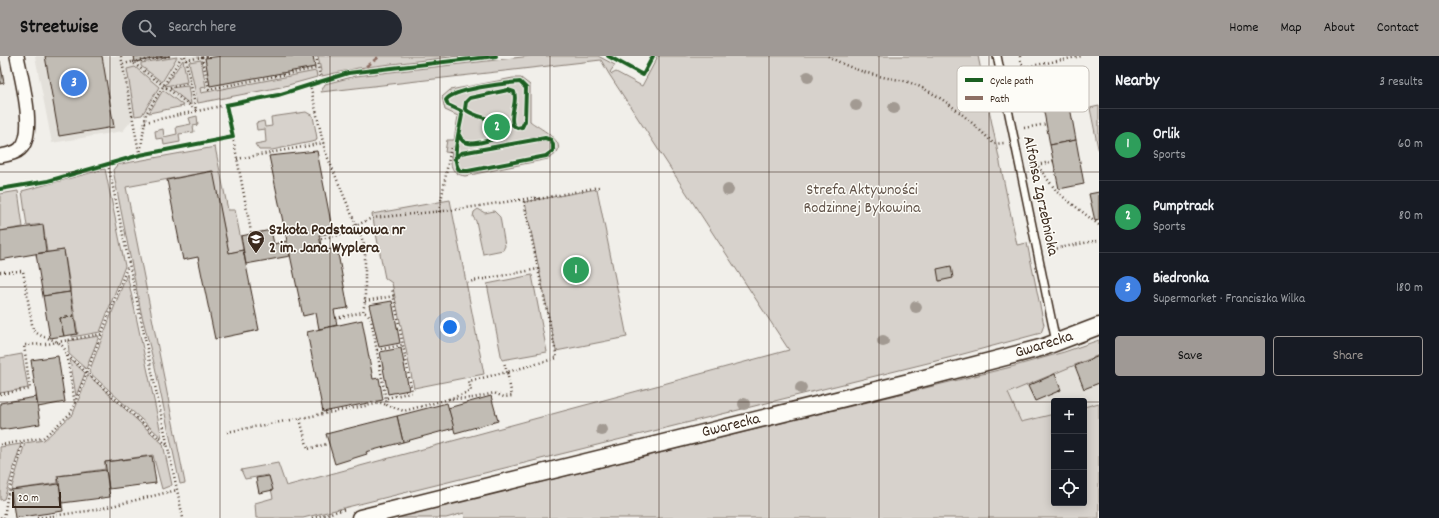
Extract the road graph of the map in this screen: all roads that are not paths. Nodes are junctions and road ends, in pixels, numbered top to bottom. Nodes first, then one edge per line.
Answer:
1 (17, 56) edge
2 (997, 56) edge
3 (999, 66) edge
4 (1008, 112) edge
5 (0, 156) edge
6 (1099, 326) edge
7 (1056, 342) junction
8 (360, 518) edge

1 - 5 street
2 - 3 lane, Alfonsa Zgrzebnioka
4 - 7 lane, Alfonsa Zgrzebnioka
6 - 7 street, Gwarecka
7 - 8 street, Gwarecka

